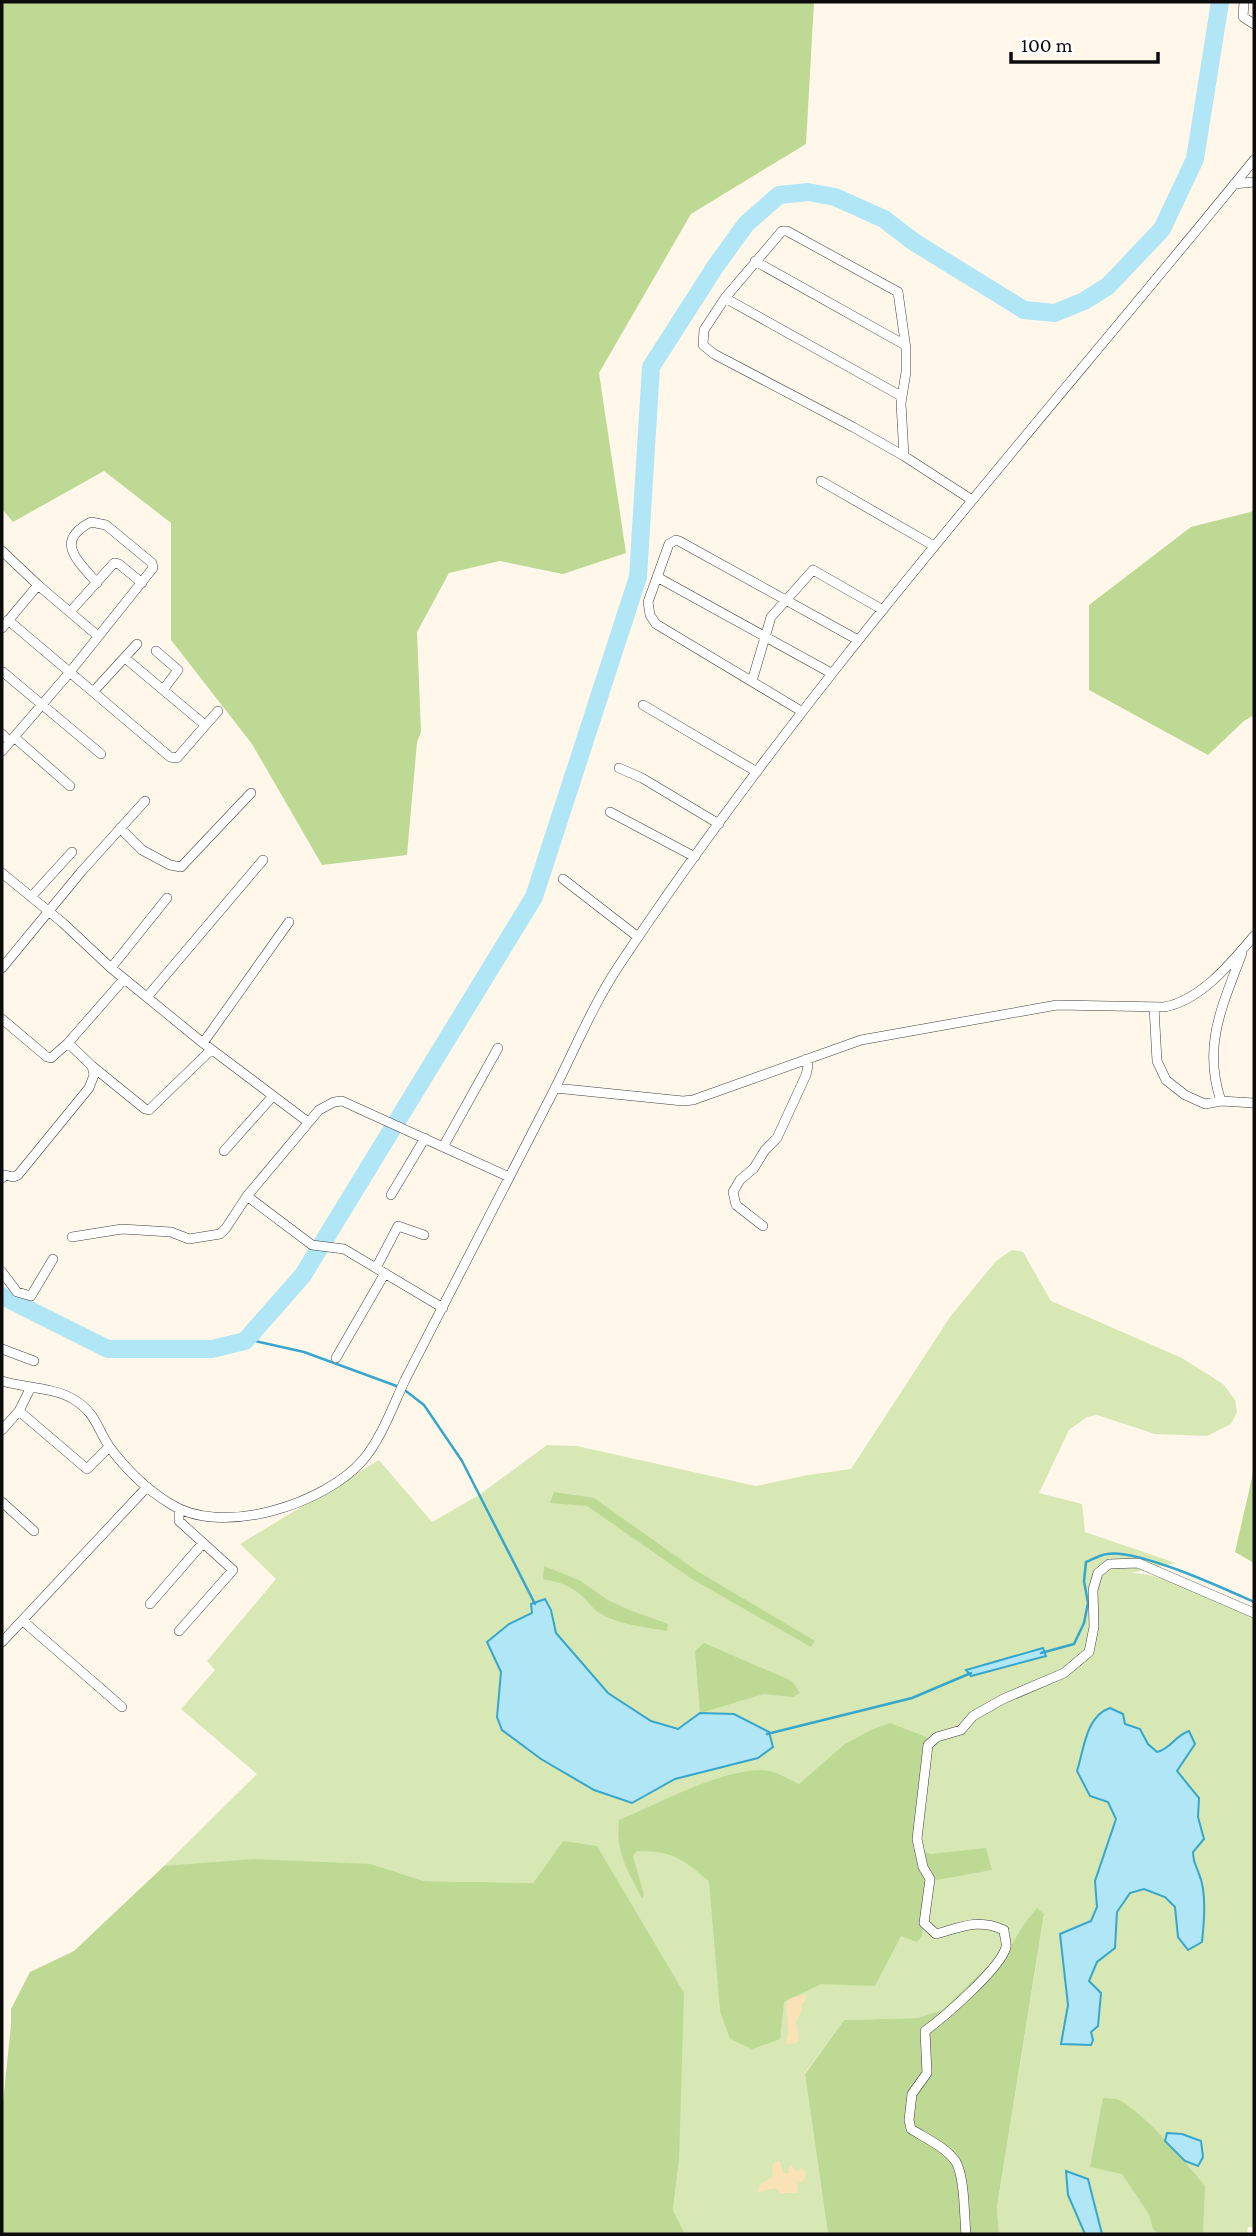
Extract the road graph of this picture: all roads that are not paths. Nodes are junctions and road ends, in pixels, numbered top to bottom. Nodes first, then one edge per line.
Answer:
1 (1244, 2) edge
2 (1254, 24) edge
3 (1254, 160) edge
4 (1254, 182) edge
5 (1234, 184) junction
6 (755, 261) junction
7 (725, 298) junction
8 (905, 345) junction
9 (901, 396) junction
10 (904, 456) junction
11 (821, 481) dead end
12 (972, 500) junction
13 (934, 546) junction
14 (2, 551) edge
15 (657, 578) junction
16 (97, 583) junction
17 (142, 583) junction
18 (38, 585) junction
19 (786, 600) junction
20 (883, 610) junction
21 (71, 612) junction
22 (5, 624) edge
23 (765, 635) junction
24 (98, 636) junction
25 (858, 640) junction
26 (137, 644) dead end
27 (156, 651) dead end
28 (125, 657) junction
29 (3, 672) edge
30 (70, 672) junction
31 (831, 673) junction
32 (752, 681) junction
33 (163, 690) junction
34 (93, 692) junction
35 (42, 704) junction
36 (643, 705) dead end
37 (218, 711) dead end
38 (802, 711) junction
39 (205, 725) junction
40 (2, 734) edge
41 (12, 739) junction
42 (2, 751) edge
43 (101, 754) dead end
44 (619, 768) dead end
45 (757, 772) junction
46 (70, 786) dead end
47 (251, 793) dead end
48 (145, 801) dead end
49 (610, 812) dead end
50 (719, 824) junction
51 (120, 828) junction
52 (72, 852) dead end
53 (695, 857) junction
54 (263, 860) dead end
55 (2, 873) edge
56 (563, 879) dead end
57 (31, 897) junction
58 (167, 898) dead end
59 (50, 912) junction
60 (289, 922) dead end
61 (1254, 936) edge
62 (638, 937) junction
63 (1244, 948) junction
64 (2, 952) edge
65 (11, 959) junction
66 (2, 968) edge
67 (111, 968) junction
68 (124, 979) junction
69 (147, 997) junction
70 (1154, 1007) junction
71 (2, 1019) edge
72 (68, 1043) junction
73 (203, 1043) junction
74 (498, 1048) dead end
75 (211, 1050) junction
76 (807, 1059) junction
77 (92, 1066) junction
78 (555, 1088) junction
79 (273, 1096) junction
80 (1221, 1101) junction
81 (1254, 1103) edge
82 (308, 1122) junction
83 (425, 1138) junction
84 (443, 1147) junction
85 (224, 1151) dead end
86 (509, 1177) junction
87 (2, 1178) edge
88 (391, 1195) dead end
89 (247, 1196) junction
90 (763, 1226) dead end
91 (424, 1234) dead end
92 (72, 1237) dead end
93 (53, 1259) dead end
94 (376, 1268) junction
95 (2, 1272) edge
96 (385, 1273) junction
97 (443, 1308) junction
98 (2, 1349) edge
99 (336, 1358) dead end
100 (34, 1361) dead end
101 (2, 1381) edge
102 (31, 1387) junction
103 (19, 1410) junction
104 (2, 1430) edge
105 (109, 1447) junction
106 (147, 1487) junction
107 (2, 1502) edge
108 (179, 1510) junction
109 (34, 1531) dead end
110 (203, 1543) junction
111 (150, 1604) dead end
112 (1254, 1613) edge
113 (23, 1622) junction
114 (179, 1631) dead end
115 (2, 1642) edge
116 (122, 1707) dead end
117 (966, 2234) edge

1 - 2 street
3 - 5 street
4 - 5 street
5 - 12 street
6 - 7 street
6 - 8 street
6 - 8 street
7 - 9 street
7 - 10 street
8 - 9 street
9 - 10 street
10 - 12 street
11 - 13 street
12 - 13 street
13 - 20 street
14 - 18 street
15 - 19 street
15 - 23 street
15 - 32 street
16 - 17 street
16 - 17 street
16 - 21 street
17 - 24 street
18 - 21 street
18 - 22 street
19 - 20 street
19 - 23 street
19 - 25 street
20 - 25 street
21 - 24 street
22 - 30 street
23 - 31 street
23 - 32 street
24 - 30 street
25 - 31 street
26 - 28 street
27 - 33 street
28 - 33 street
28 - 34 street
29 - 35 street
30 - 34 street
30 - 35 street
31 - 38 street
32 - 38 street
33 - 39 street
34 - 39 street
35 - 41 street
35 - 43 street
36 - 45 street
37 - 39 street
38 - 45 street
40 - 41 street
41 - 42 street
41 - 46 street
44 - 50 street
45 - 50 street
47 - 51 street
48 - 51 street
49 - 53 street
50 - 53 street
51 - 59 street
52 - 57 street
53 - 62 street
54 - 69 street
55 - 57 street
56 - 62 street
57 - 59 street
58 - 67 street
59 - 65 street
59 - 67 street
60 - 73 street
61 - 63 street
62 - 78 street
63 - 70 street
63 - 80 street
64 - 65 street
65 - 66 street
67 - 68 street
68 - 69 street
68 - 72 street
69 - 73 street
70 - 76 street
70 - 80 street
71 - 72 street
72 - 77 street
73 - 75 street
74 - 84 street
75 - 77 street
75 - 79 street
76 - 78 street
76 - 90 street
77 - 87 street
78 - 86 street
79 - 82 street
79 - 85 street
80 - 81 street
82 - 83 street
82 - 89 street
83 - 84 street
83 - 88 street
84 - 86 street
86 - 97 street
89 - 92 street
89 - 94 street
91 - 94 street
93 - 95 street
94 - 96 street
96 - 97 street
96 - 99 street
97 - 108 street
98 - 100 street
101 - 102 street
102 - 103 street
102 - 105 street
103 - 104 street
103 - 105 street
105 - 106 street
106 - 108 street
106 - 113 street
107 - 109 street
108 - 110 street
110 - 111 street
110 - 114 street
112 - 117 street
113 - 115 street
113 - 116 street

